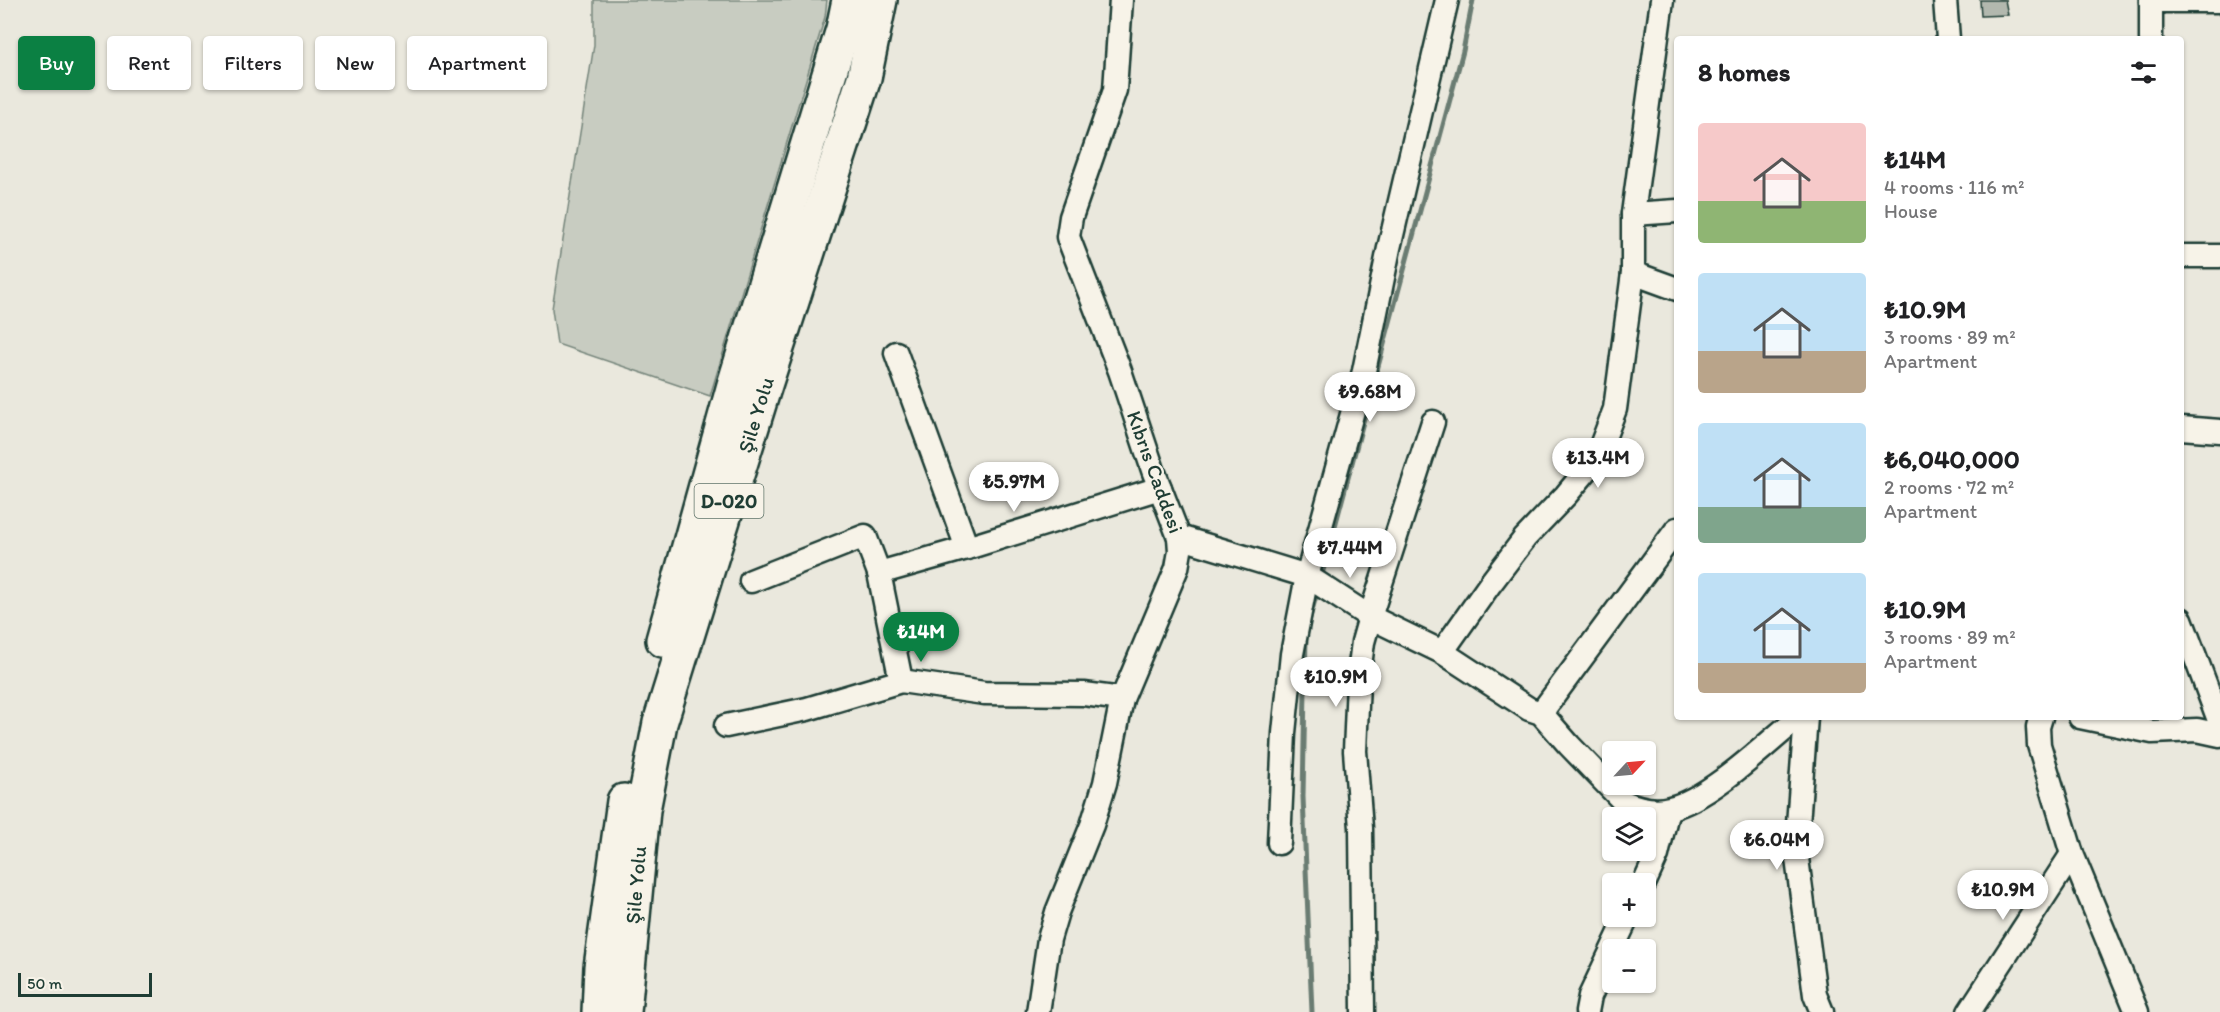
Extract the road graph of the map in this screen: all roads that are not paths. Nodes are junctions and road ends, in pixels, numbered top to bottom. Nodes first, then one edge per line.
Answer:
1 (849, 0) edge
2 (880, 0) edge
3 (1121, 0) edge
4 (1447, 0) edge
5 (1662, 0) edge
6 (1946, 0) edge
7 (2151, 1) edge
8 (2220, 1) edge
9 (1948, 36) edge
10 (2151, 36) edge
11 (1674, 211) edge
12 (1633, 214) junction
13 (2184, 256) edge
14 (2220, 256) edge
15 (1633, 273) junction
16 (1674, 288) edge
17 (896, 353) dead end
18 (1433, 422) dead end
19 (2184, 428) edge
20 (2220, 430) edge
21 (1160, 488) junction
22 (1674, 533) edge
23 (1179, 537) junction
24 (967, 548) junction
25 (879, 573) junction
26 (1307, 576) junction
27 (751, 581) dead end
28 (1370, 617) junction
29 (2184, 627) edge
30 (1442, 652) junction
31 (901, 681) junction
32 (1122, 699) junction
33 (1541, 713) junction
34 (1795, 720) edge
35 (1806, 720) edge
36 (2040, 720) edge
37 (2094, 720) edge
38 (2220, 723) edge
39 (726, 726) dead end
40 (2220, 735) edge
41 (1668, 809) junction
42 (1279, 843) dead end
43 (2072, 854) junction
44 (1649, 873) edge
45 (1623, 927) edge
46 (599, 1012) edge
47 (624, 1012) edge
48 (1038, 1012) edge
49 (1363, 1012) edge
50 (1587, 1012) edge
51 (1822, 1012) edge
52 (1969, 1012) edge
53 (2137, 1012) edge

1 - 46 highway, Şile Yolu / D-020
2 - 47 highway, Şile Yolu / D-020
3 - 21 street, Kıbrıs Caddesi
4 - 26 street
5 - 12 street
6 - 9 street
7 - 8 street
7 - 10 street
11 - 12 street
12 - 15 street
13 - 14 street
15 - 16 street
15 - 30 street
17 - 24 street
18 - 28 street
19 - 20 street
21 - 23 street, Kıbrıs Caddesi
21 - 24 street
22 - 33 street
23 - 26 street
23 - 32 street, Kıbrıs Caddesi
24 - 25 street
25 - 27 street
25 - 31 street
26 - 28 street
26 - 42 street
28 - 30 street
28 - 49 street
29 - 38 street
30 - 33 street
31 - 32 street
31 - 39 street
32 - 48 street, Kıbrıs Caddesi
33 - 41 street
34 - 41 street
35 - 51 street
36 - 43 street
37 - 40 street
41 - 44 street
43 - 52 street
43 - 53 street
45 - 50 street

